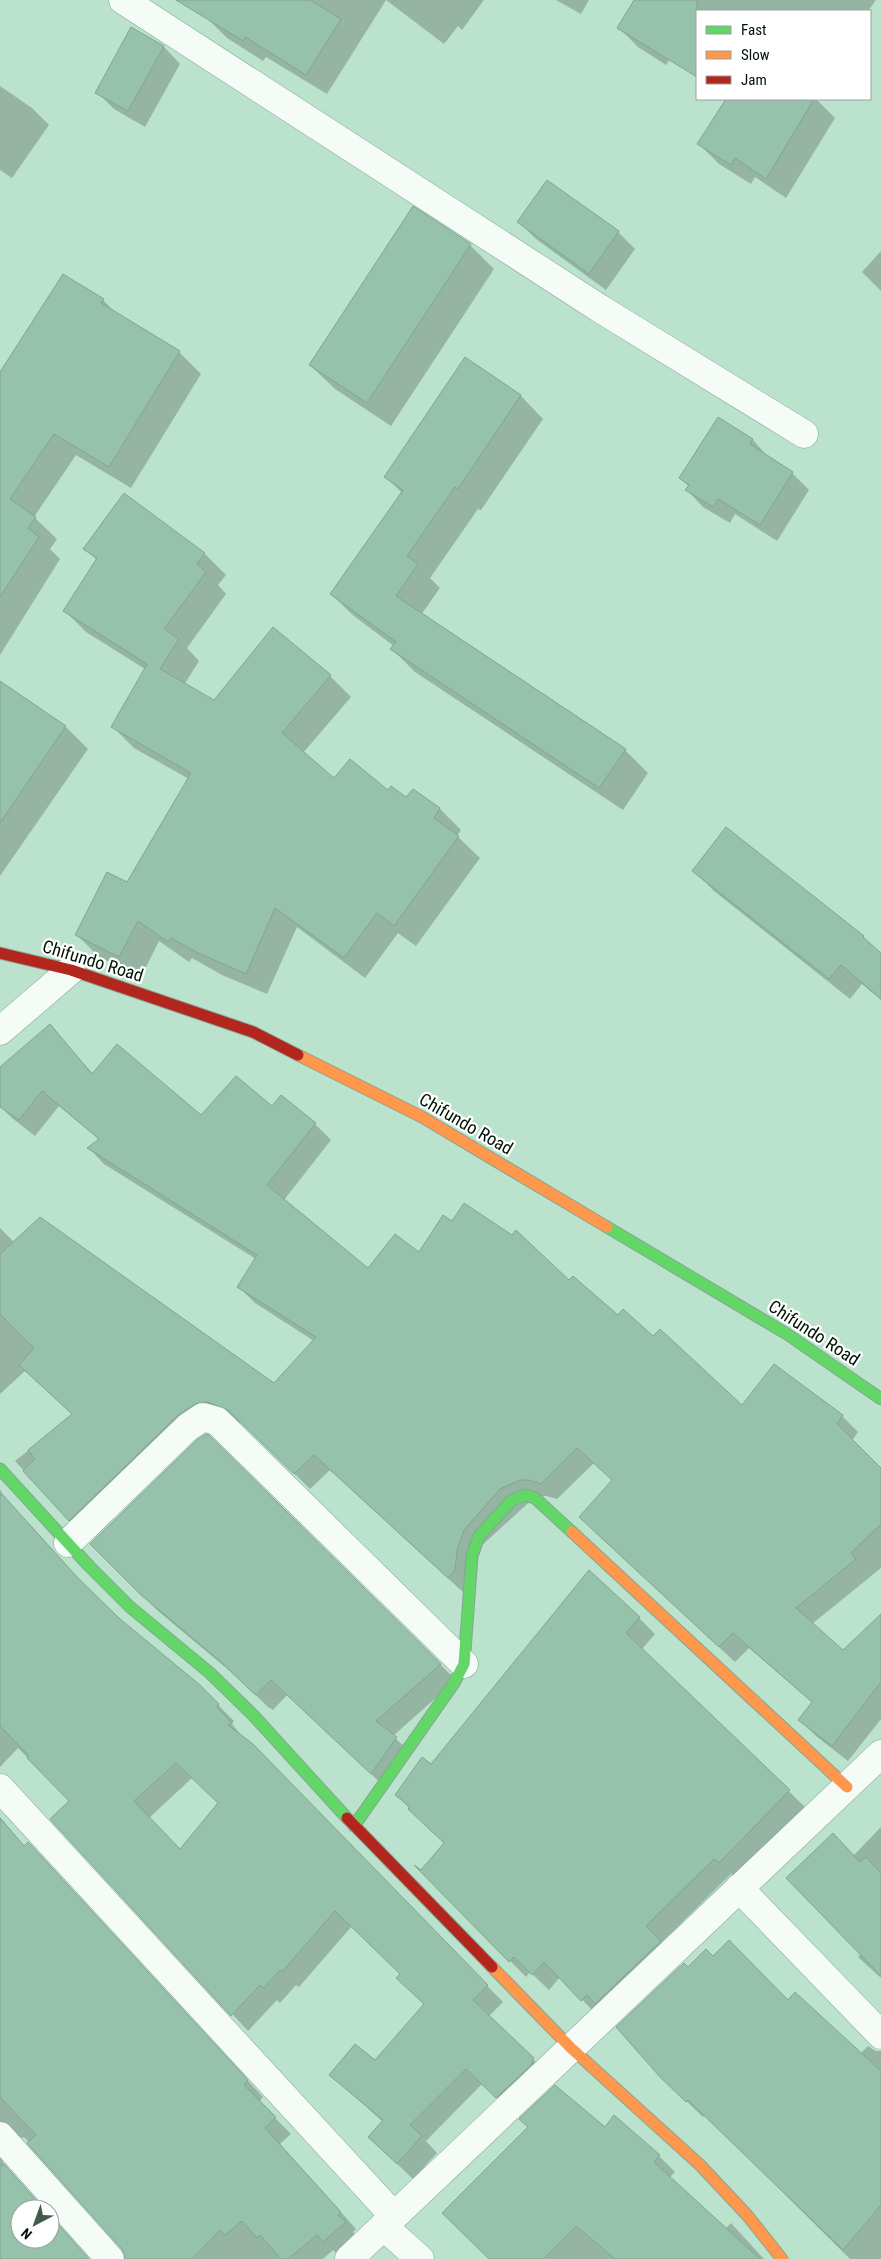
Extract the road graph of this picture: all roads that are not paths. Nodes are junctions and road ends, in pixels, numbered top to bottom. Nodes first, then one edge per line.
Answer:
1 (123, 0) edge
2 (804, 434) dead end
3 (0, 953) edge
4 (71, 970) junction
5 (0, 1032) edge
6 (881, 1398) edge
7 (0, 1469) edge
8 (68, 1544) junction
9 (464, 1664) junction
10 (881, 1754) edge
11 (847, 1787) junction
12 (0, 1788) edge
13 (354, 1826) junction
14 (739, 1888) junction
15 (881, 2036) edge
16 (571, 2048) junction
17 (0, 2136) edge
18 (388, 2221) junction
19 (110, 2259) edge
20 (349, 2259) edge
21 (420, 2259) edge
22 (782, 2259) edge

1 - 2 street
3 - 4 street, Chifundo Road
4 - 5 street
4 - 6 street, Chifundo Road
7 - 8 street
8 - 9 street
8 - 13 street
9 - 11 street
9 - 13 street
10 - 11 street
11 - 14 street
12 - 18 street
13 - 16 street
14 - 15 street
14 - 16 street
16 - 18 street
16 - 22 street
17 - 19 street
18 - 20 street
18 - 21 street

